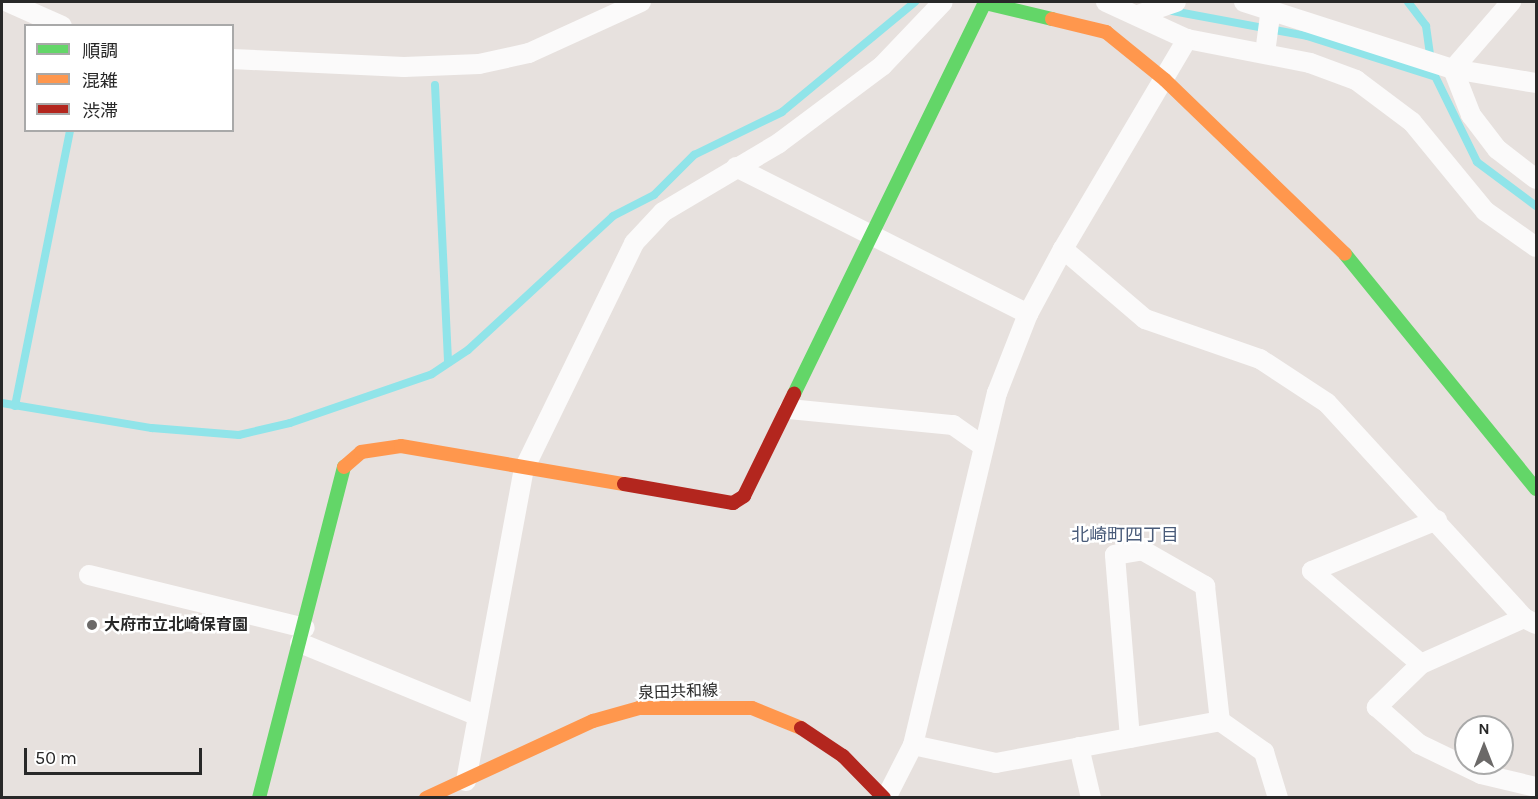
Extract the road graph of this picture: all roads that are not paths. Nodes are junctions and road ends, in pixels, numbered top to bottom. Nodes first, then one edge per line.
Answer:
1 (8, 2) edge
2 (641, 2) edge
3 (943, 2) edge
4 (1106, 2) edge
5 (1176, 2) edge
6 (1244, 2) edge
7 (1511, 2) edge
8 (1271, 8) junction
9 (1138, 15) junction
10 (58, 24) edge
11 (1187, 39) junction
12 (1265, 53) junction
13 (234, 59) edge
14 (1453, 69) junction
15 (1165, 80) junction
16 (1536, 83) edge
17 (736, 167) junction
18 (1536, 179) edge
19 (876, 233) junction
20 (1536, 247) edge
21 (1063, 249) junction
22 (1028, 314) junction
23 (789, 409) junction
24 (983, 446) junction
25 (525, 469) junction
26 (1536, 489) edge
27 (1437, 520) junction
28 (89, 575) dead end
29 (1530, 621) edge
30 (303, 635) junction
31 (1421, 664) junction
32 (478, 716) junction
33 (1220, 721) junction
34 (1130, 738) junction
35 (912, 745) junction
36 (1079, 747) junction
37 (1536, 788) edge
38 (464, 789) edge
39 (259, 798) edge
40 (426, 798) edge
41 (885, 798) edge
42 (1091, 798) edge
43 (1278, 798) edge

1 - 10 street
2 - 13 street
3 - 17 street
4 - 9 street
5 - 9 street
6 - 8 street
7 - 14 street
8 - 12 street
8 - 14 street
9 - 11 street
11 - 12 street
11 - 15 street
12 - 20 street
14 - 16 street
14 - 18 street
15 - 19 street
15 - 21 street
15 - 26 street
17 - 19 street
17 - 25 street
19 - 22 street
19 - 23 street
21 - 22 street
21 - 27 street
22 - 24 street
23 - 24 street
23 - 25 street
24 - 35 street
25 - 30 street
25 - 32 street
27 - 29 street
27 - 31 street
28 - 30 street
29 - 31 street
30 - 32 street
30 - 39 street
31 - 37 street
32 - 38 street
33 - 34 street
33 - 34 street
33 - 43 street
34 - 36 street
35 - 36 street
35 - 41 street
36 - 42 street
38 - 40 street, 泉田共和線
38 - 41 street, 泉田共和線

